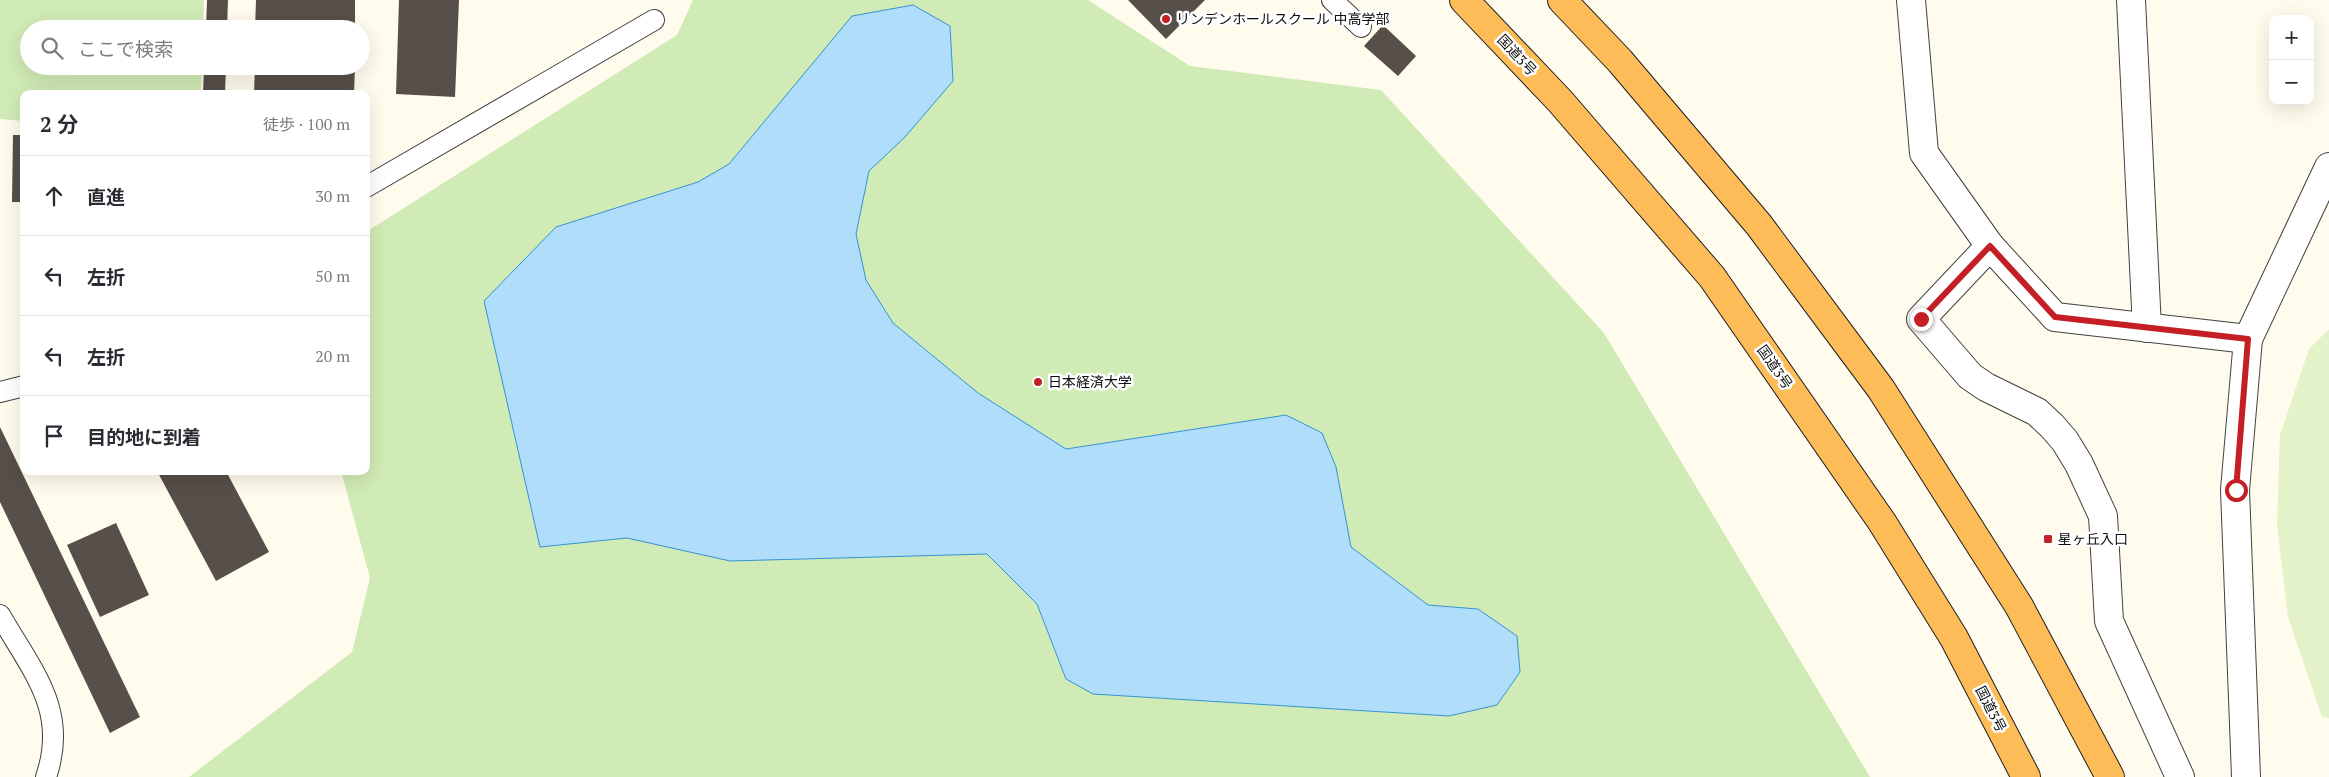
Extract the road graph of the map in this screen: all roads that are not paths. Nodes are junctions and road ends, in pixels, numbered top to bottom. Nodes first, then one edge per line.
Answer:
1 (1332, 0) edge
2 (1464, 0) edge
3 (1562, 0) edge
4 (1911, 0) edge
5 (2131, 0) edge
6 (654, 20) dead end
7 (1361, 27) dead end
8 (2329, 167) edge
9 (370, 185) edge
10 (1990, 246) junction
11 (2147, 328) junction
12 (2248, 339) junction
13 (20, 387) edge
14 (0, 392) edge
15 (0, 615) edge
16 (46, 777) edge
17 (2026, 777) edge
18 (2110, 777) edge
19 (2180, 777) edge
20 (2246, 777) edge

1 - 7 lane
2 - 17 highway, 国道3号
3 - 18 highway
4 - 10 street
5 - 11 street
6 - 9 lane
8 - 12 street
10 - 11 street
10 - 19 street
11 - 12 street
12 - 20 street
13 - 14 lane
15 - 16 lane

